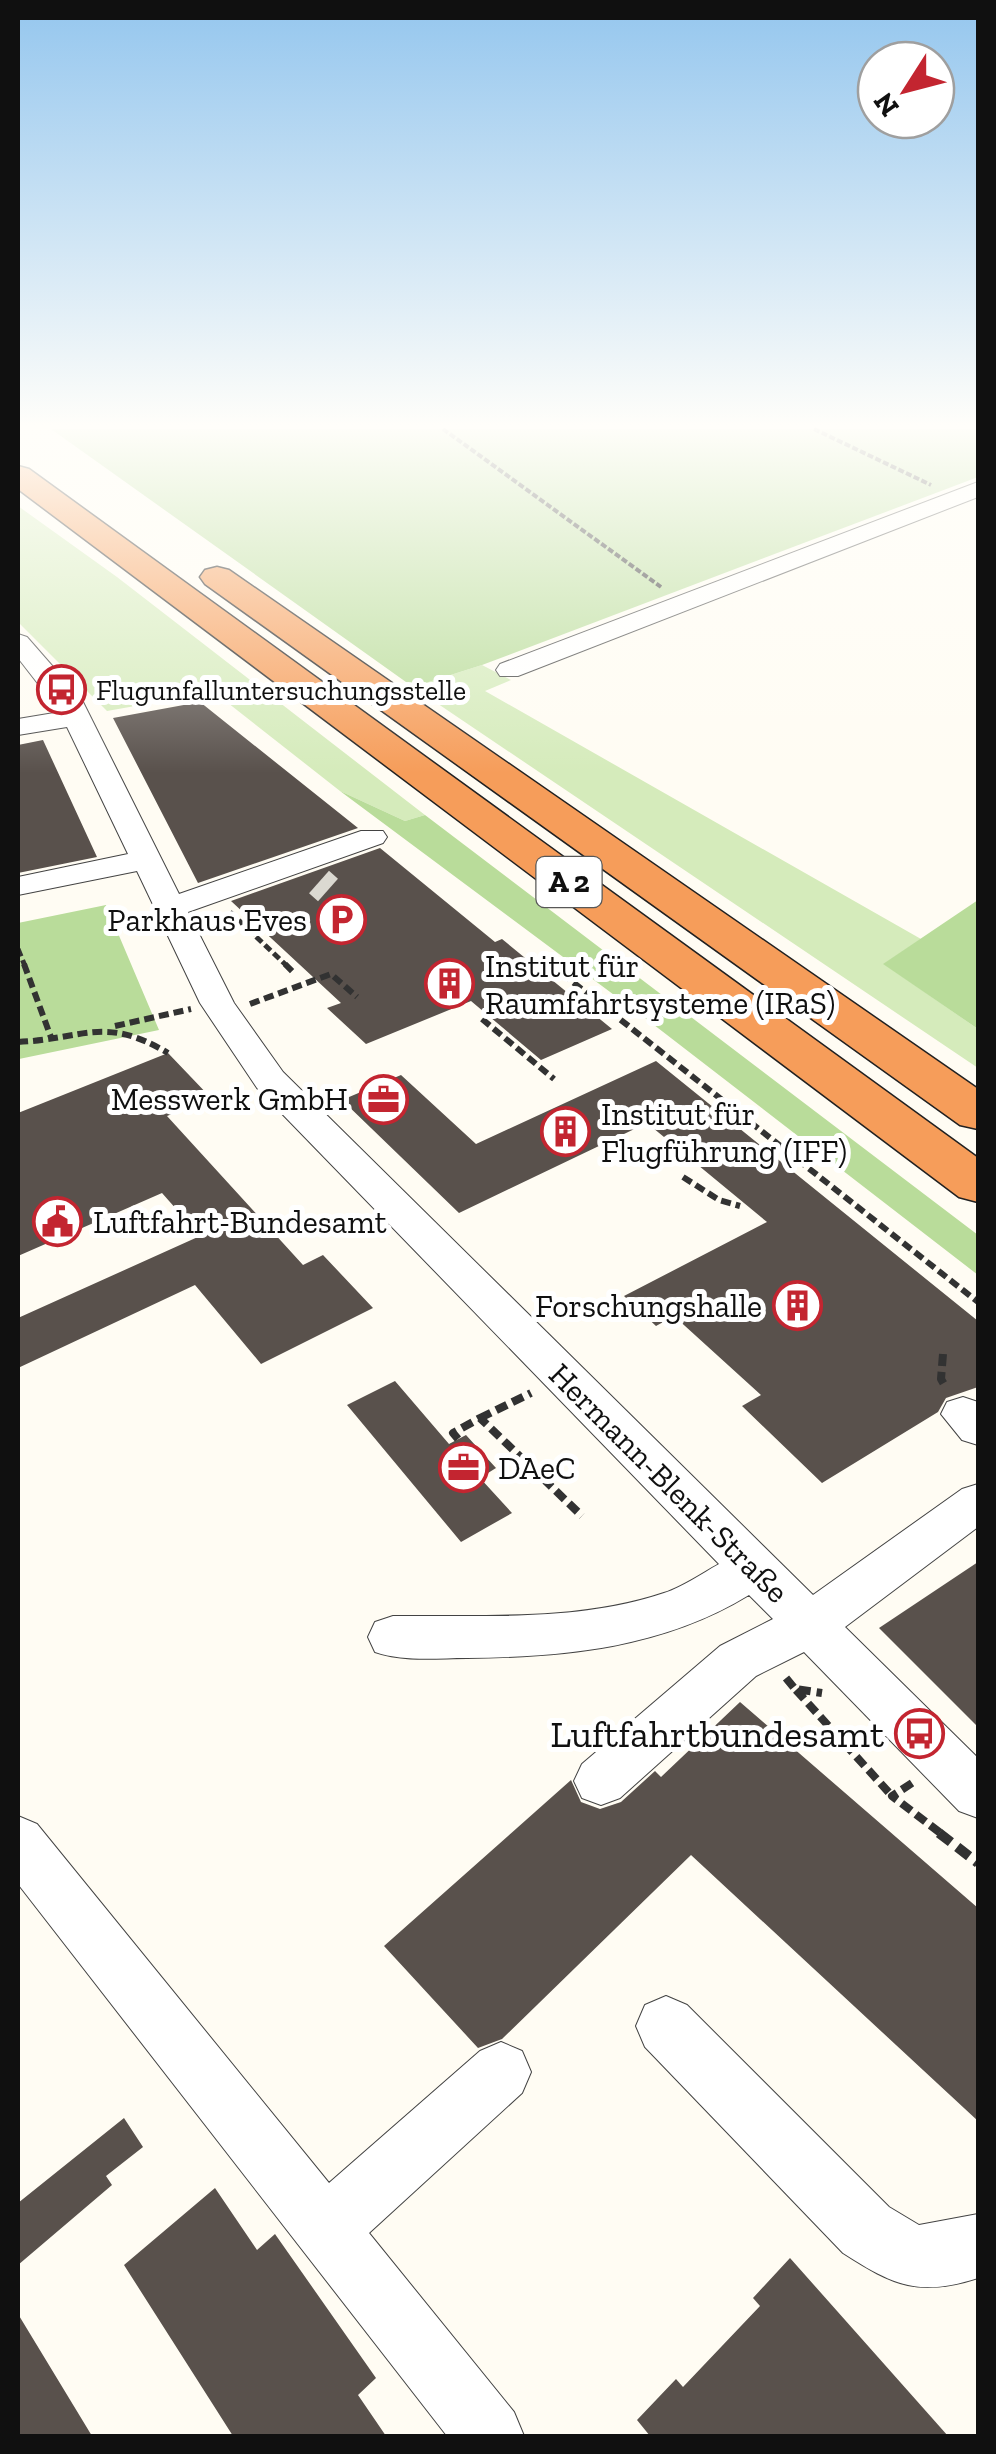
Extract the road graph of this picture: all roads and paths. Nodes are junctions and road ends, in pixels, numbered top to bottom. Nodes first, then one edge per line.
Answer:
1 (111, 544) edge
2 (601, 544) edge
3 (835, 544) edge
4 (184, 554) dead end
5 (682, 602) junction
6 (21, 649) edge
7 (509, 670) dead end
8 (77, 717) junction
9 (18, 727) edge
10 (372, 837) dead end
11 (146, 860) junction
12 (18, 886) edge
13 (212, 894) junction
14 (170, 908) junction
15 (263, 930) dead end
16 (253, 934) junction
17 (18, 949) edge
18 (541, 958) dead end
19 (293, 972) dead end
20 (357, 996) dead end
21 (237, 1001) junction
22 (257, 1017) dead end
23 (482, 1019) dead end
24 (114, 1027) junction
25 (52, 1040) junction
26 (18, 1042) edge
27 (168, 1053) dead end
28 (554, 1079) dead end
29 (978, 1114) edge
30 (683, 1178) dead end
31 (978, 1184) edge
32 (740, 1206) dead end
33 (978, 1302) edge
34 (531, 1393) dead end
35 (480, 1418) junction
36 (458, 1439) dead end
37 (978, 1502) edge
38 (582, 1516) dead end
39 (753, 1568) junction
40 (811, 1624) junction
41 (393, 1637) dead end
42 (795, 1690) dead end
43 (601, 1782) dead end
44 (913, 1782) dead end
45 (978, 1794) edge
46 (892, 1796) junction
47 (18, 1842) edge
48 (978, 1862) edge
49 (666, 2026) dead end
50 (501, 2072) dead end
51 (325, 2230) junction
52 (978, 2246) edge
53 (490, 2436) edge

1 - 31 highway, A 2
2 - 5 path
3 - 5 street
4 - 29 highway, A 2
5 - 7 street
6 - 8 street, Hermann-Blenk-Straße
8 - 9 street
8 - 11 street, Hermann-Blenk-Straße
10 - 13 street
11 - 12 street
11 - 14 street, Hermann-Blenk-Straße
13 - 14 street
13 - 16 path
14 - 21 street, Hermann-Blenk-Straße
15 - 16 path
16 - 19 path
17 - 25 path
18 - 33 path
20 - 21 path
21 - 22 path
21 - 24 path
21 - 39 street, Hermann-Blenk-Straße
23 - 28 path
24 - 25 path
24 - 27 path
25 - 26 path
30 - 32 path
34 - 35 path
35 - 36 path
35 - 38 path
37 - 40 street
39 - 40 street, Hermann-Blenk-Straße
39 - 41 street
40 - 43 street
40 - 45 street, Hermann-Blenk-Straße
42 - 46 path
44 - 46 path
46 - 48 path
47 - 51 street
49 - 52 street
50 - 51 street
51 - 53 street

